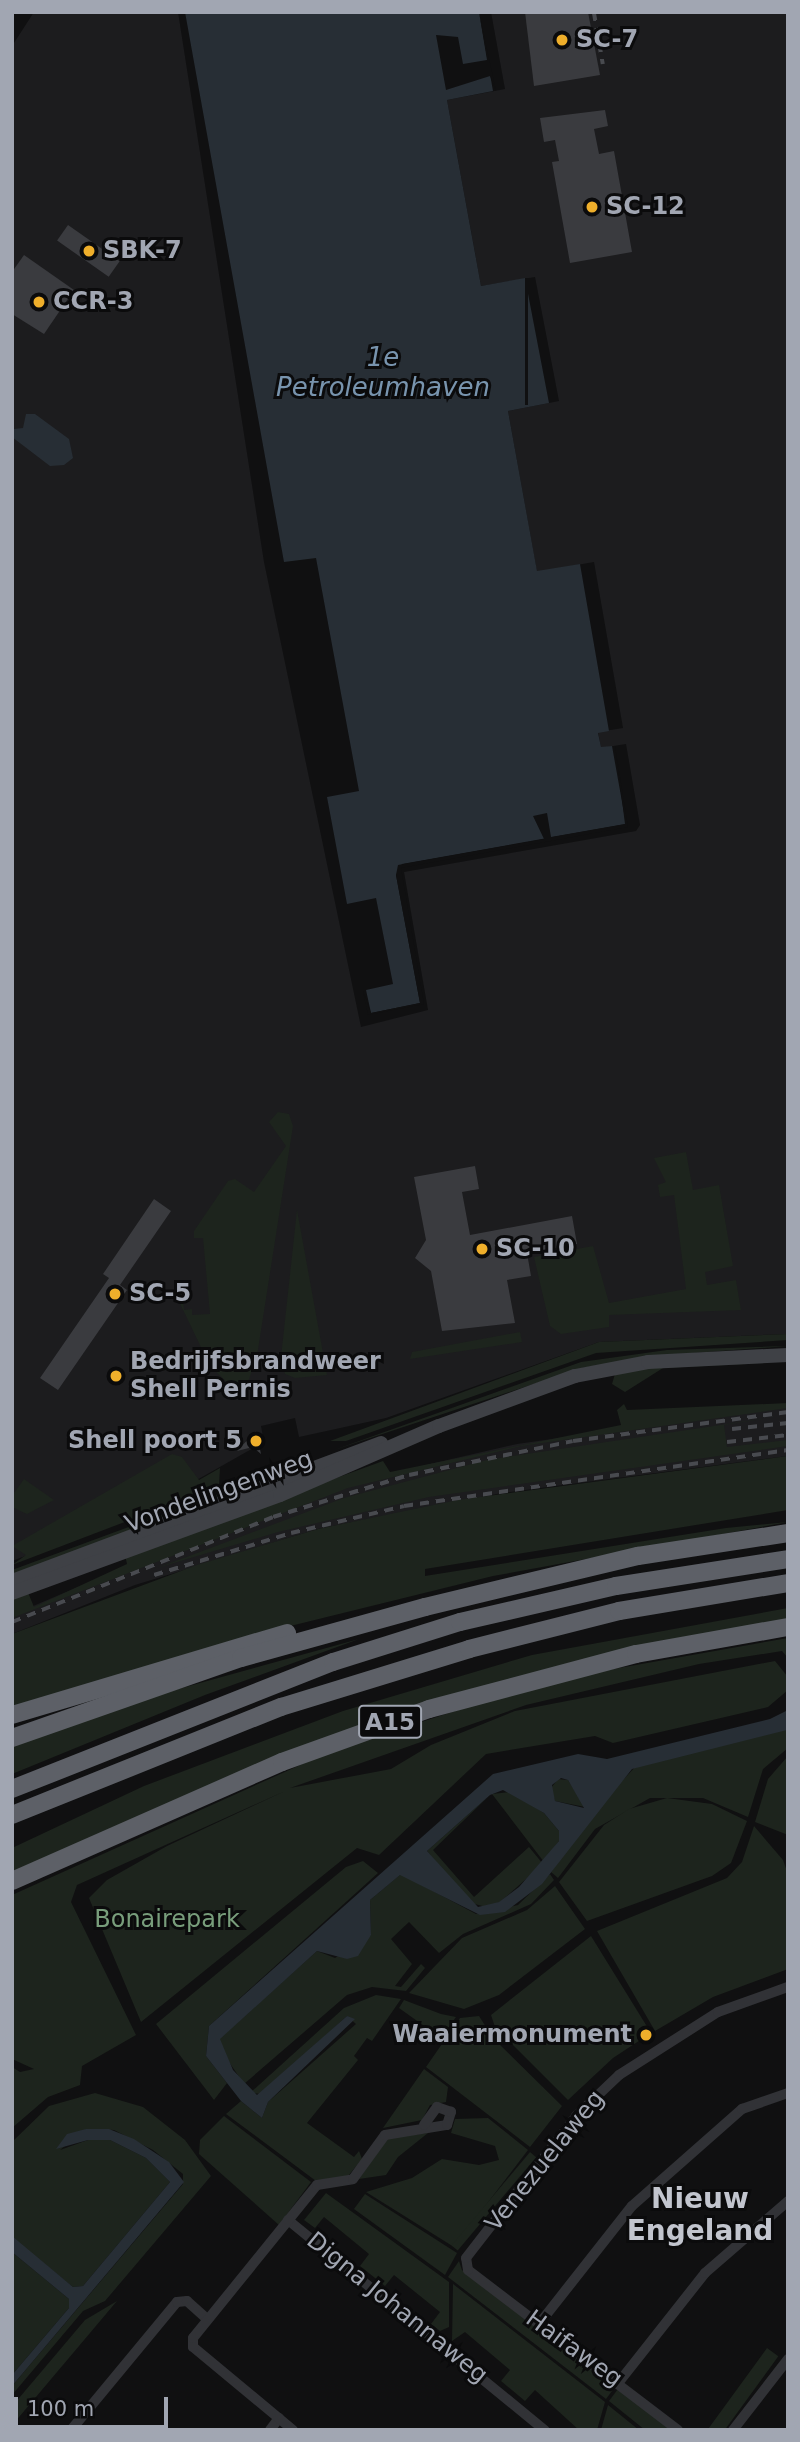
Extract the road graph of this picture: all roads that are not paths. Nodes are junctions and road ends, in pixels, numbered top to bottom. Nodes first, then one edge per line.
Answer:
1 (788, 1355) edge
2 (439, 1426) junction
3 (788, 1533) edge
4 (788, 1559) edge
5 (12, 1581) edge
6 (788, 1583) edge
7 (12, 1593) edge
8 (425, 1607) junction
9 (460, 1622) junction
10 (788, 1627) edge
11 (144, 1692) junction
12 (12, 1715) edge
13 (12, 1738) edge
14 (112, 1774) junction
15 (12, 1789) edge
16 (12, 1815) edge
17 (12, 1829) edge
18 (12, 1881) edge
19 (788, 1987) edge
20 (788, 2092) edge
21 (424, 2125) dead end
22 (788, 2201) edge
23 (288, 2220) junction
24 (468, 2270) joint
25 (207, 2319) junction
26 (539, 2324) junction
27 (788, 2359) edge
28 (619, 2382) junction
29 (279, 2418) junction
30 (71, 2430) edge
31 (270, 2430) edge
32 (293, 2430) edge
33 (545, 2430) edge
34 (678, 2430) edge
35 (733, 2430) edge

1 - 2 street, Vondelingenweg
2 - 5 street, Vondelingenweg
2 - 7 street, Vondelingenweg
3 - 8 highway
4 - 9 highway
6 - 14 highway, A15
8 - 11 highway
8 - 12 highway
9 - 11 highway
9 - 15 highway
10 - 18 highway, A15
11 - 13 highway
14 - 16 highway, A15
14 - 17 highway, A15
19 - 24 street, Venezuelaweg
20 - 26 street
21 - 23 street, Digna Johannaweg
22 - 28 street
23 - 25 street
23 - 33 street, Digna Johannaweg
24 - 26 street, Haifaweg
25 - 29 street
25 - 30 street
26 - 28 street, Haifaweg
27 - 35 street
28 - 34 street, Haifaweg
29 - 31 street
29 - 32 street

